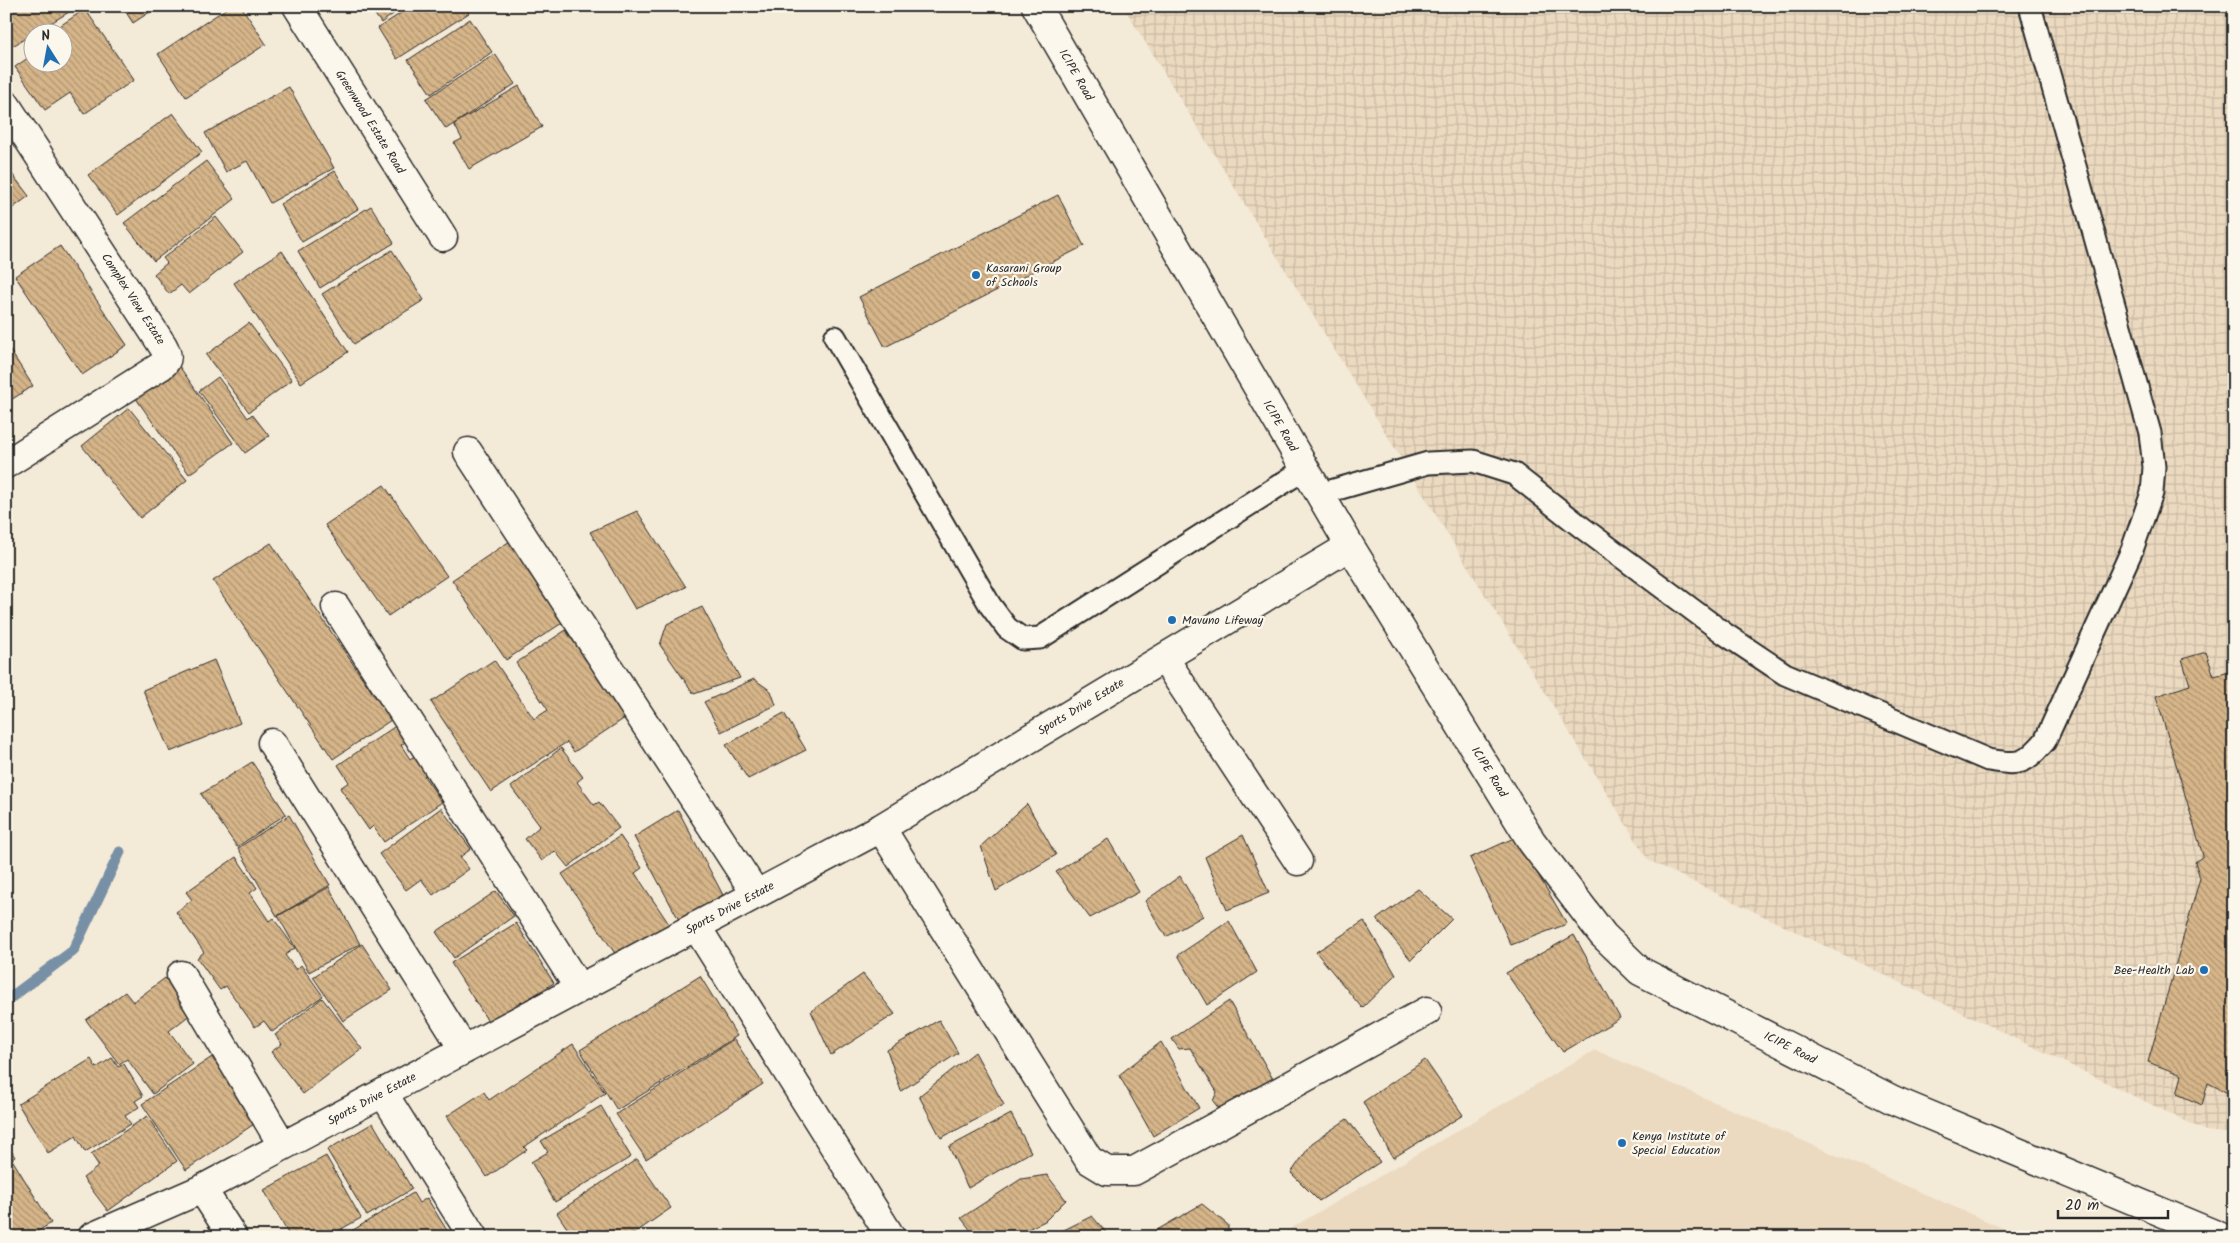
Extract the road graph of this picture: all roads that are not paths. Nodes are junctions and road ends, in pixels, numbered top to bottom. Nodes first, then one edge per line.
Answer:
1 (297, 6) edge
2 (1036, 6) edge
3 (2030, 6) edge
4 (6, 105) edge
5 (443, 237) dead end
6 (835, 338) dead end
7 (468, 452) dead end
8 (6, 464) edge
9 (1305, 469) junction
10 (1320, 494) junction
11 (1350, 546) junction
12 (336, 606) dead end
13 (1164, 658) junction
14 (272, 744) dead end
15 (881, 828) junction
16 (1298, 861) dead end
17 (756, 894) junction
18 (696, 926) junction
19 (181, 975) dead end
20 (579, 988) junction
21 (1427, 1011) dead end
22 (464, 1050) junction
23 (382, 1093) junction
24 (284, 1146) junction
25 (202, 1189) junction
26 (92, 1237) edge
27 (233, 1237) edge
28 (473, 1237) edge
29 (891, 1237) edge
30 (2221, 1237) edge

1 - 5 street, Greenwood Estate Road
2 - 9 street, ICIPE Road
3 - 10 lane
4 - 8 street, Complex View Estate
6 - 9 lane
7 - 17 street
9 - 10 street, ICIPE Road
10 - 11 street, ICIPE Road
11 - 13 street, Sports Drive Estate
11 - 30 street, ICIPE Road
12 - 20 street
13 - 15 street, Sports Drive Estate
13 - 16 street
14 - 22 street
15 - 17 street, Sports Drive Estate
15 - 21 street
17 - 18 street, Sports Drive Estate
18 - 20 street, Sports Drive Estate
18 - 29 street
19 - 24 street
20 - 22 street, Sports Drive Estate
22 - 23 street, Sports Drive Estate
23 - 24 street, Sports Drive Estate
23 - 28 street
24 - 25 street, Sports Drive Estate
25 - 26 street, Sports Drive Estate
25 - 27 street

